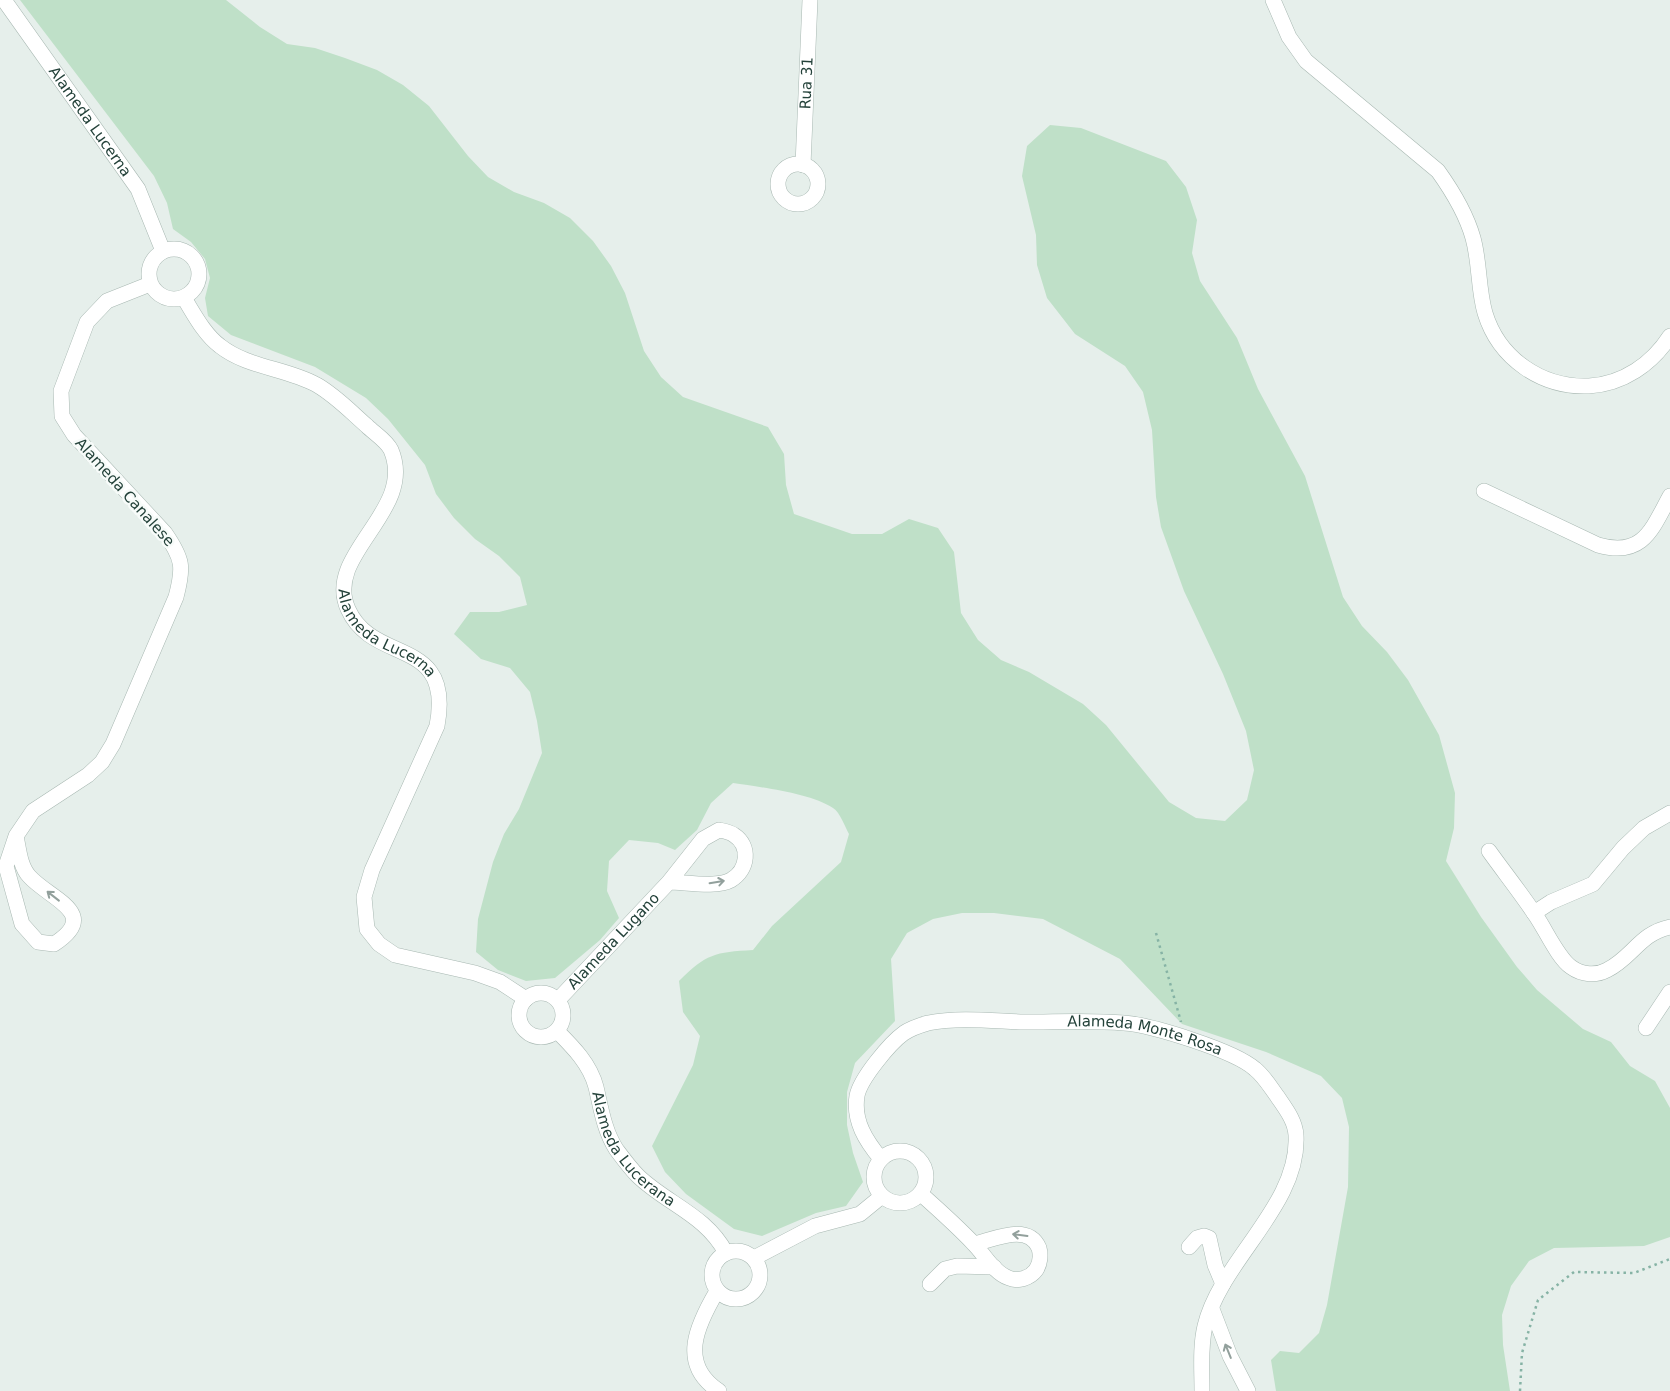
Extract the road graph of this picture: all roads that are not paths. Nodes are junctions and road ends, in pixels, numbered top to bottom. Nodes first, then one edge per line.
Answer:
1 (4, 0) edge
2 (810, 0) edge
3 (1273, 0) edge
4 (803, 165) dead end
5 (163, 251) junction
6 (150, 284) junction
7 (184, 298) junction
8 (1670, 336) edge
9 (1484, 491) dead end
10 (1670, 496) edge
11 (1670, 813) edge
12 (16, 836) junction
13 (1489, 851) dead end
14 (669, 882) junction
15 (1534, 913) junction
16 (1670, 927) edge
17 (1670, 992) edge
18 (526, 999) junction
19 (558, 1000) junction
20 (1646, 1028) dead end
21 (557, 1031) junction
22 (881, 1159) junction
23 (920, 1194) junction
24 (882, 1196) junction
25 (974, 1244) junction
26 (1189, 1247) dead end
27 (726, 1253) junction
28 (754, 1258) junction
29 (994, 1267) junction
30 (930, 1284) dead end
31 (1223, 1284) junction
32 (717, 1291) junction
33 (1212, 1309) junction
34 (719, 1391) edge
35 (1202, 1391) edge
36 (1248, 1391) edge

1 - 5 street, Alameda Lucerna
2 - 4 street, Rua 31
3 - 8 street
5 - 6 street
5 - 7 street
6 - 7 street
6 - 12 street, Alameda Canalese
7 - 18 street, Alameda Lucerna
9 - 10 street
11 - 15 street
12 -> 12 street, Alameda Canalese
13 - 15 street
14 -> 14 street, Alameda Lugano
14 - 19 street, Alameda Lugano
15 - 16 street
17 - 20 street
18 - 19 street
18 - 21 street
19 - 21 street
21 - 27 street, Alameda Lucerana
22 - 23 street
22 - 24 street
22 - 31 street, Alameda Monte Rosa
23 - 24 street
23 - 25 street
24 - 28 street
25 - 29 street
29 -> 25 street
26 - 31 street
27 - 28 street
27 - 32 street
28 - 32 street
29 - 30 street
31 - 33 street, Alameda Monte Rosa
32 - 34 street
33 - 35 street, Alameda Monte Rosa
36 -> 33 street

